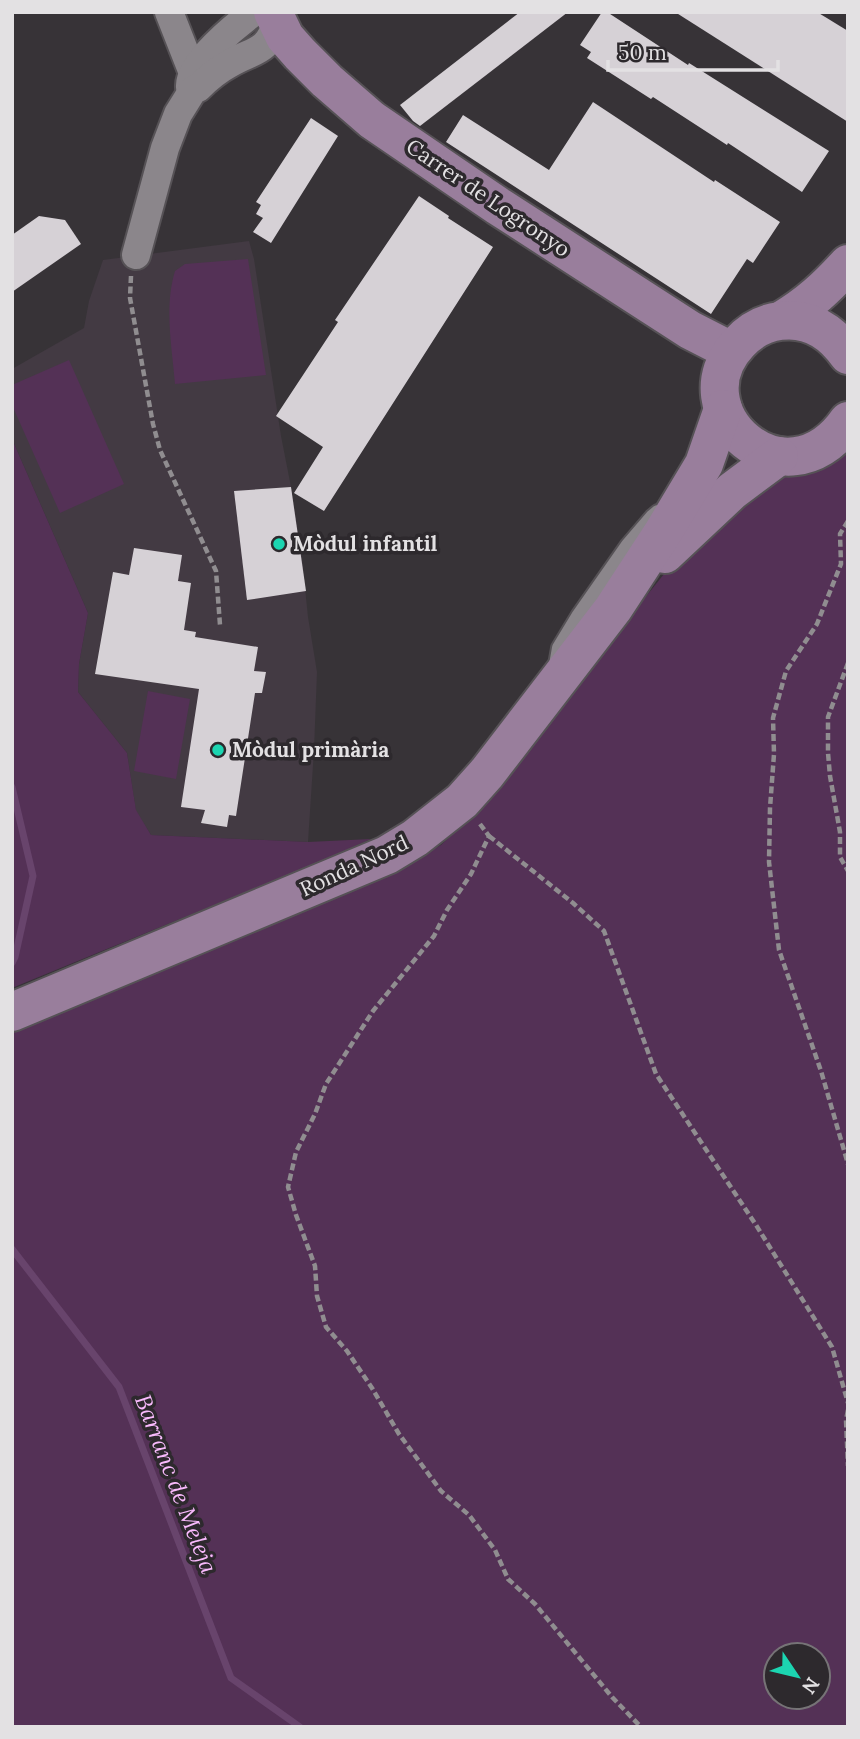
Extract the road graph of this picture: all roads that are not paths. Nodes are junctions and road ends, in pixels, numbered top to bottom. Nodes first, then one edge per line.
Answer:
1 (169, 12) edge
2 (274, 30) edge
3 (193, 81) junction
4 (136, 254) road end
5 (848, 264) edge
6 (782, 320) junction
7 (731, 351) junction
8 (848, 355) edge
9 (723, 409) junction
10 (848, 421) edge
11 (779, 456) junction
12 (690, 488) junction
13 (613, 609) junction
14 (556, 683) junction
15 (12, 1012) edge

1 - 3 street
2 - 3 street
2 - 7 main road, Carrer de Logronyo
3 - 4 street
5 - 6 main road
6 - 7 main road
6 - 8 main road
7 - 9 main road
9 - 11 main road
9 - 12 main road, Ronda Nord
10 - 11 main road
11 - 13 main road, Ronda Nord
12 - 13 main road, Ronda Nord
12 - 14 lane
13 - 14 main road, Ronda Nord
14 - 15 main road, Ronda Nord

